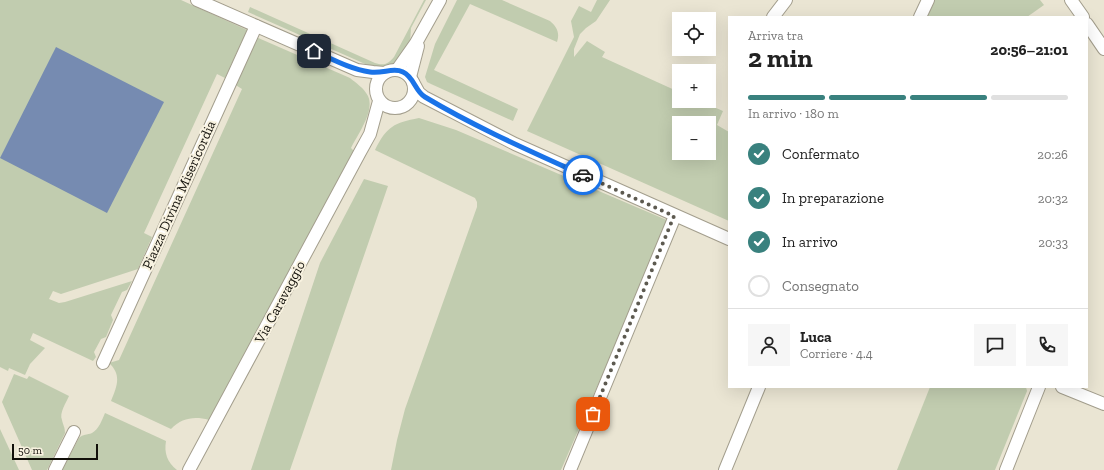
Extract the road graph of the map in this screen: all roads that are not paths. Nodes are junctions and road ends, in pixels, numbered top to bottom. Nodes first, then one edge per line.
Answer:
1 (197, 0) edge
2 (440, 0) edge
3 (786, 0) edge
4 (928, 0) edge
5 (1072, 0) edge
6 (773, 16) edge
7 (920, 16) edge
8 (1082, 16) edge
9 (428, 23) junction
10 (256, 26) junction
11 (1088, 28) edge
12 (1091, 40) edge
13 (1104, 50) edge
14 (357, 70) junction
15 (397, 70) junction
16 (384, 73) junction
17 (411, 80) junction
18 (375, 88) junction
19 (379, 101) junction
20 (406, 105) junction
21 (393, 108) junction
22 (443, 108) junction
23 (370, 134) junction
24 (674, 216) junction
25 (728, 239) edge
26 (102, 364) dead end
27 (759, 388) edge
28 (1039, 388) edge
29 (1064, 388) edge
30 (1104, 404) edge
31 (74, 432) dead end
32 (55, 470) edge
33 (189, 470) edge
34 (570, 470) edge
35 (725, 470) edge
36 (1006, 470) edge

1 - 10 street
2 - 9 street
3 - 6 street
4 - 7 street
5 - 8 street
9 - 15 street
9 - 17 street
10 - 14 street
10 - 26 street, Piazza Divina Misericordia
11 - 12 street
12 - 13 street
14 - 16 street
14 - 18 street
15 - 16 street
15 - 17 street
16 - 18 street
17 - 20 street
17 - 22 street
18 - 19 street
19 - 21 street
19 - 23 street, Via Caravaggio
20 - 21 street
20 - 22 street
21 - 23 street, Via Caravaggio
22 - 24 street
23 - 33 street, Via Caravaggio
24 - 25 street
24 - 34 street
27 - 35 street
28 - 36 street
29 - 30 street
31 - 32 street

